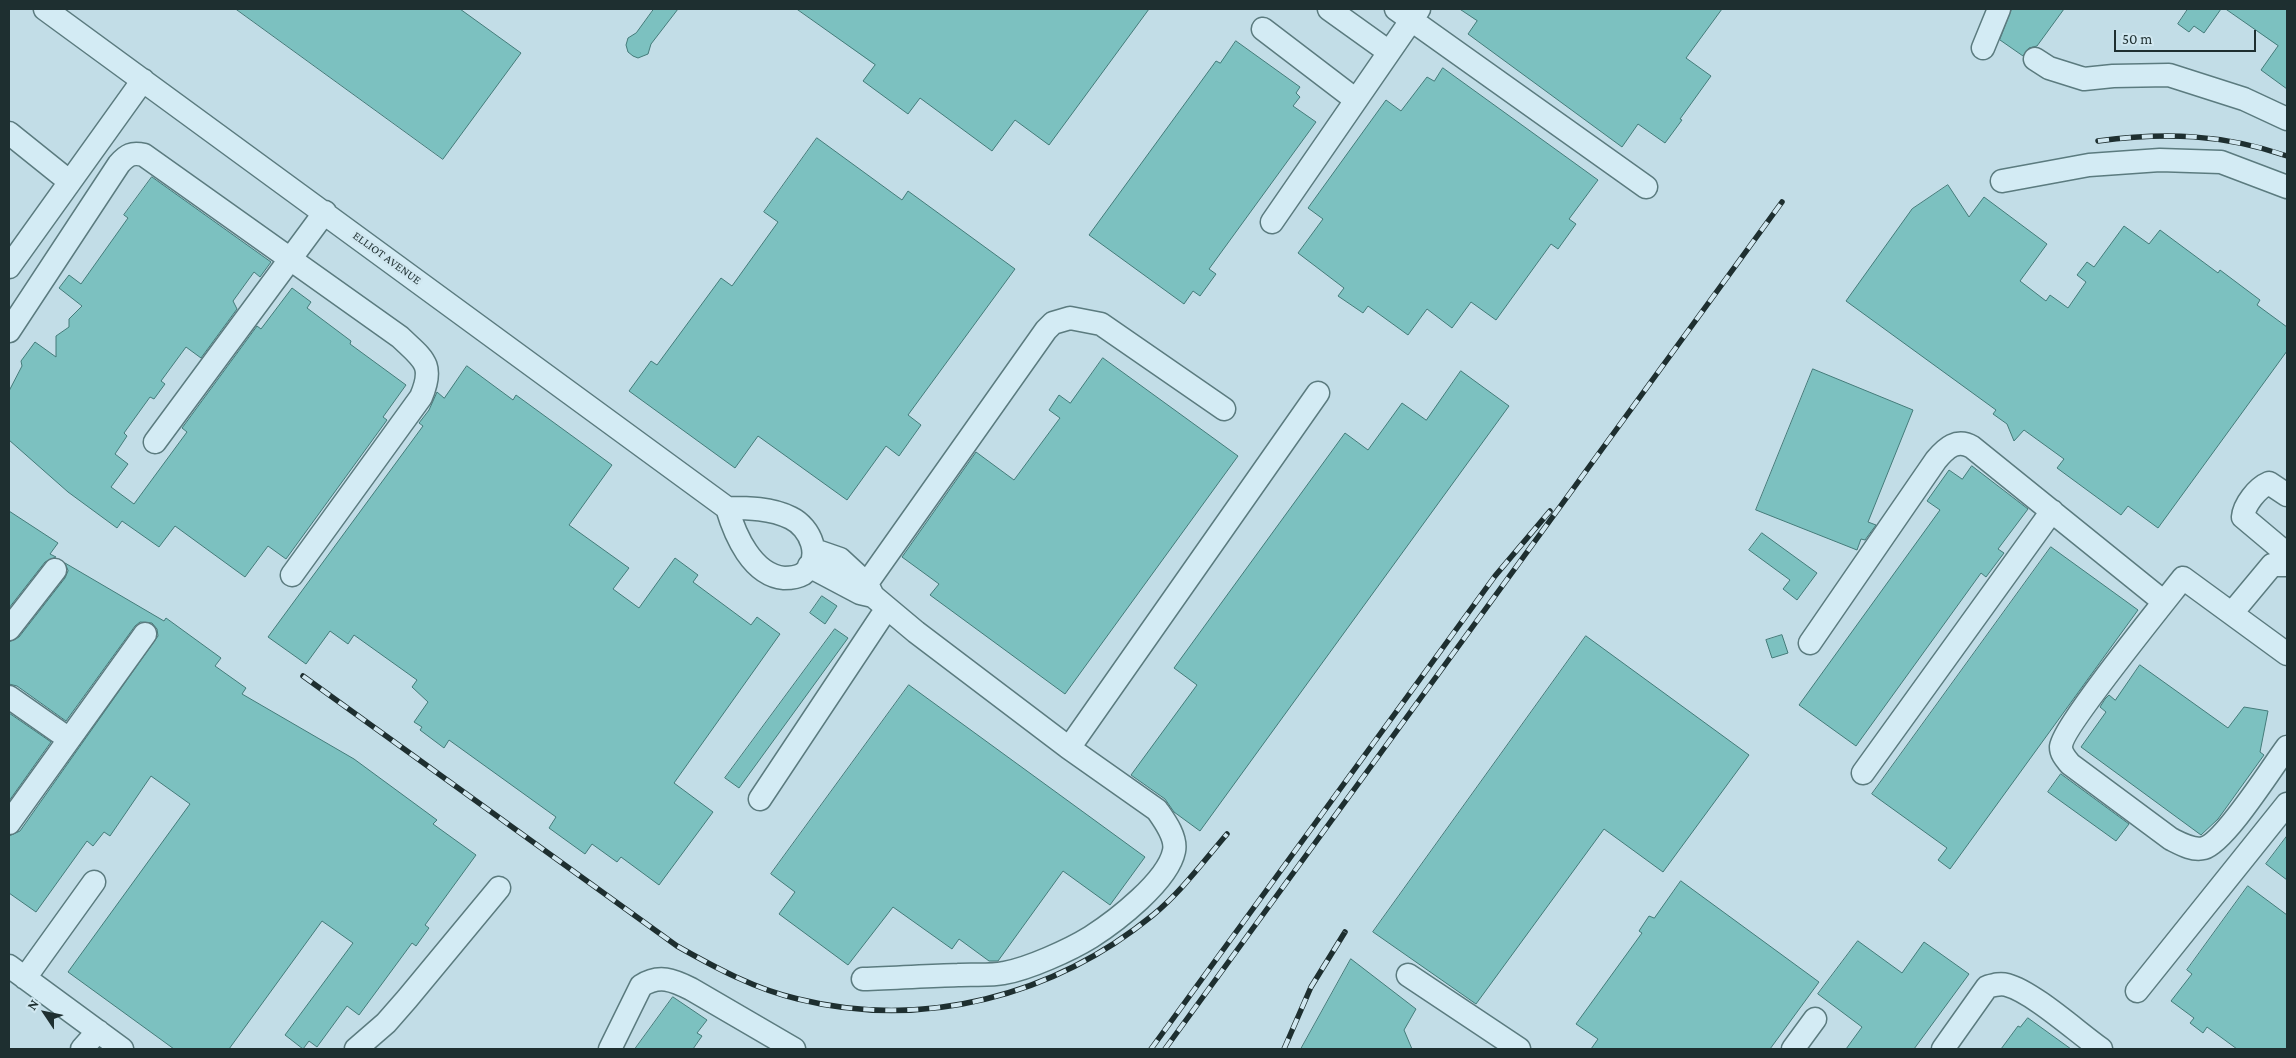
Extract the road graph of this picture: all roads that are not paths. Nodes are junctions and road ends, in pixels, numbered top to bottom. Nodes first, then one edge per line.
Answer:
1 (45, 9) edge
2 (1328, 9) edge
3 (1999, 9) edge
4 (1414, 12) edge
5 (1263, 29) dead end
6 (1983, 48) dead end
7 (1389, 52) junction
8 (2035, 58) dead end
9 (143, 80) junction
10 (1356, 100) junction
11 (2287, 119) edge
12 (9, 133) edge
13 (2002, 181) dead end
14 (70, 182) junction
15 (1646, 186) dead end
16 (2287, 187) edge
17 (325, 212) junction
18 (1272, 222) dead end
19 (291, 258) junction
20 (9, 267) edge
21 (9, 331) edge
22 (1318, 393) dead end
23 (1224, 409) dead end
24 (155, 442) dead end
25 (2287, 495) edge
26 (727, 508) junction
27 (2052, 511) junction
28 (2287, 554) edge
29 (812, 558) junction
30 (2287, 565) edge
31 (55, 570) dead end
32 (292, 575) dead end
33 (872, 595) junction
34 (2164, 602) junction
35 (2229, 612) junction
36 (9, 629) edge
37 (145, 634) dead end
38 (1810, 643) dead end
39 (2287, 654) edge
40 (9, 697) edge
41 (69, 739) junction
42 (2287, 747) edge
43 (1070, 748) junction
44 (1863, 773) dead end
45 (760, 799) dead end
46 (2287, 804) edge
47 (9, 823) edge
48 (94, 882) dead end
49 (499, 888) dead end
50 (17, 972) edge
51 (1408, 975) dead end
52 (863, 979) dead end
53 (2137, 990) dead end
54 (1815, 1019) dead end
55 (98, 1031) junction
56 (82, 1049) edge
57 (122, 1049) edge
58 (356, 1049) edge
59 (610, 1049) edge
60 (794, 1049) edge
61 (1518, 1049) edge
62 (1793, 1049) edge
63 (1943, 1049) edge
64 (2101, 1049) edge

1 - 9 street, ELLIOT AVENUE
2 - 7 street
3 - 6 street
4 - 7 street
4 - 15 street
5 - 10 street
7 - 10 street
8 - 11 street
9 - 14 street
9 - 17 street, ELLIOT AVENUE
10 - 18 street
12 - 14 street
13 - 16 street
14 - 20 street
17 - 19 street
17 - 26 street, ELLIOT AVENUE
19 - 21 street
19 - 24 street
19 - 32 street
22 - 43 street
23 - 33 street
25 - 28 street
26 - 29 street
26 - 29 street
27 - 34 street
27 - 38 street
27 - 44 street
29 - 33 street
30 - 35 street
31 - 36 street
33 - 43 street
33 - 45 street
34 - 35 street
34 - 42 street
35 - 39 street
37 - 41 street
40 - 41 street
41 - 47 street
43 - 52 street
46 - 53 street
48 - 50 street
49 - 58 street
50 - 55 street
51 - 61 street
54 - 62 street
55 - 56 street
55 - 57 street
59 - 60 street
63 - 64 street

